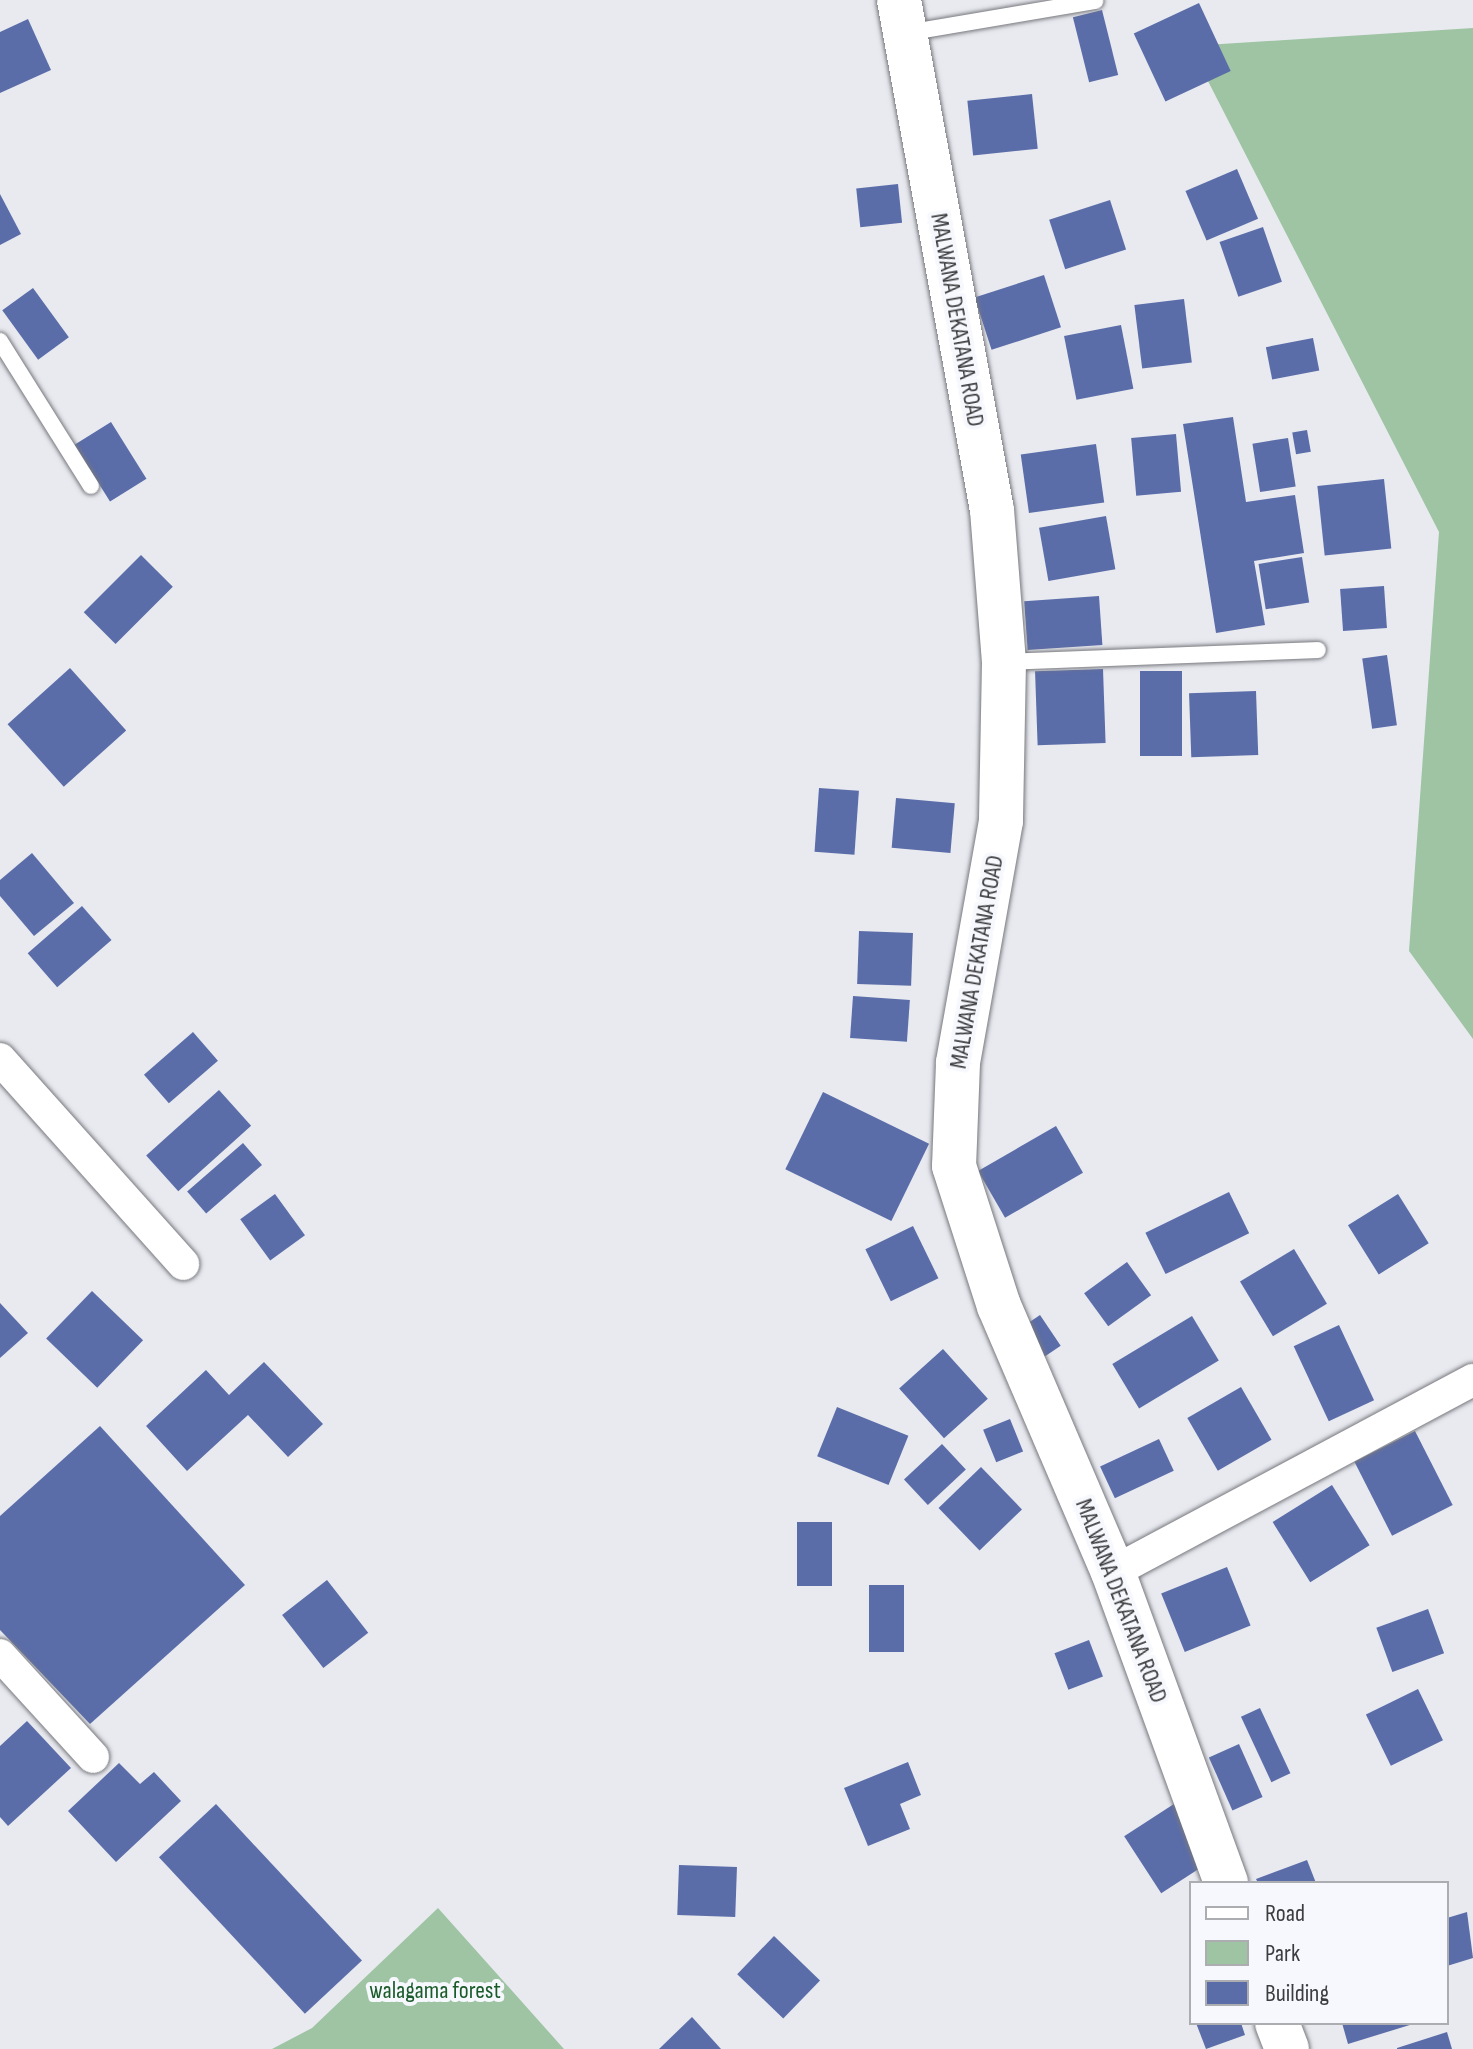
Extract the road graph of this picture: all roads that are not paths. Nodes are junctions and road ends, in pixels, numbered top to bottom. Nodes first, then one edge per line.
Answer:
1 (1095, 1) edge
2 (902, 17) edge
3 (0, 341) edge
4 (91, 486) dead end
5 (1318, 650) dead end
6 (1004, 662) junction
7 (0, 1059) edge
8 (183, 1264) dead end
9 (1473, 1380) edge
10 (1113, 1572) junction
11 (0, 1655) edge
12 (93, 1757) dead end
13 (1225, 1881) edge
14 (1278, 2025) edge
15 (1287, 2049) edge

1 - 2 lane
2 - 6 street, MALWANA DEKATANA ROAD
3 - 4 lane
5 - 6 lane
6 - 10 street, MALWANA DEKATANA ROAD
7 - 8 street
9 - 10 street
10 - 13 street, MALWANA DEKATANA ROAD
11 - 12 street
14 - 15 street

